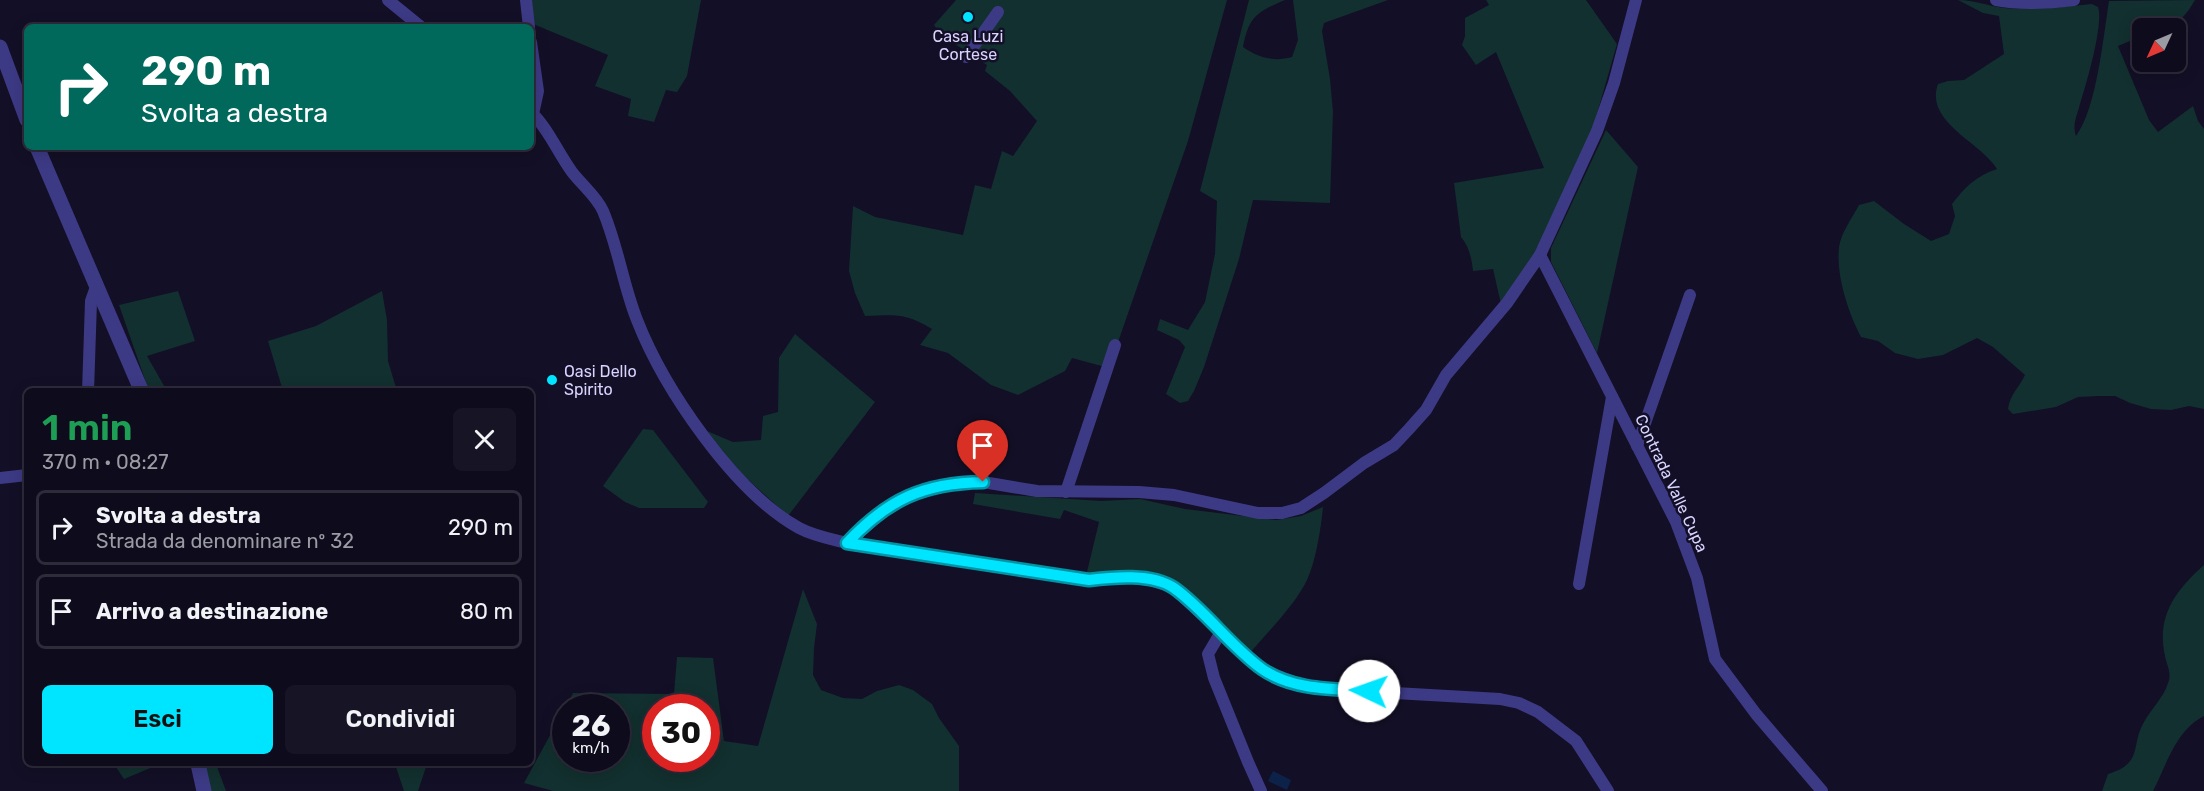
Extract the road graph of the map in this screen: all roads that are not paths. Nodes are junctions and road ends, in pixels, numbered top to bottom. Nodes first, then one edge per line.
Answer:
1 (388, 0) edge
2 (526, 0) edge
3 (1636, 0) edge
4 (1996, 0) edge
5 (2074, 0) edge
6 (998, 12) dead end
7 (417, 24) edge
8 (529, 24) edge
9 (0, 48) edge
10 (966, 57) dead end
11 (534, 63) edge
12 (534, 106) edge
13 (24, 112) edge
14 (534, 116) edge
15 (38, 150) edge
16 (1540, 255) junction
17 (1529, 274) junction
18 (1548, 274) junction
19 (97, 284) junction
20 (1690, 296) dead end
21 (1115, 345) dead end
22 (88, 388) edge
23 (140, 388) edge
24 (1612, 397) junction
25 (1637, 446) junction
26 (24, 475) edge
27 (0, 478) edge
28 (1066, 492) junction
29 (847, 543) junction
30 (1579, 584) dead end
31 (1221, 633) junction
32 (198, 766) edge
33 (204, 791) edge
34 (1261, 791) edge
35 (1608, 791) edge
36 (1822, 791) edge

1 - 7 street
2 - 8 street
3 - 16 street
4 - 5 street
6 - 10 street
9 - 13 street
11 - 12 street
14 - 29 street
15 - 19 street
16 - 17 street
16 - 18 street, Contrada Valle Cupa
17 - 18 street
17 - 28 street
18 - 24 street, Contrada Valle Cupa
19 - 22 street
19 - 23 street
20 - 25 street
21 - 28 street
24 - 25 street, Contrada Valle Cupa
24 - 30 street
25 - 36 street, Contrada Valle Cupa
26 - 27 street
28 - 29 street
29 - 31 street
31 - 34 street
31 - 35 street
32 - 33 street

